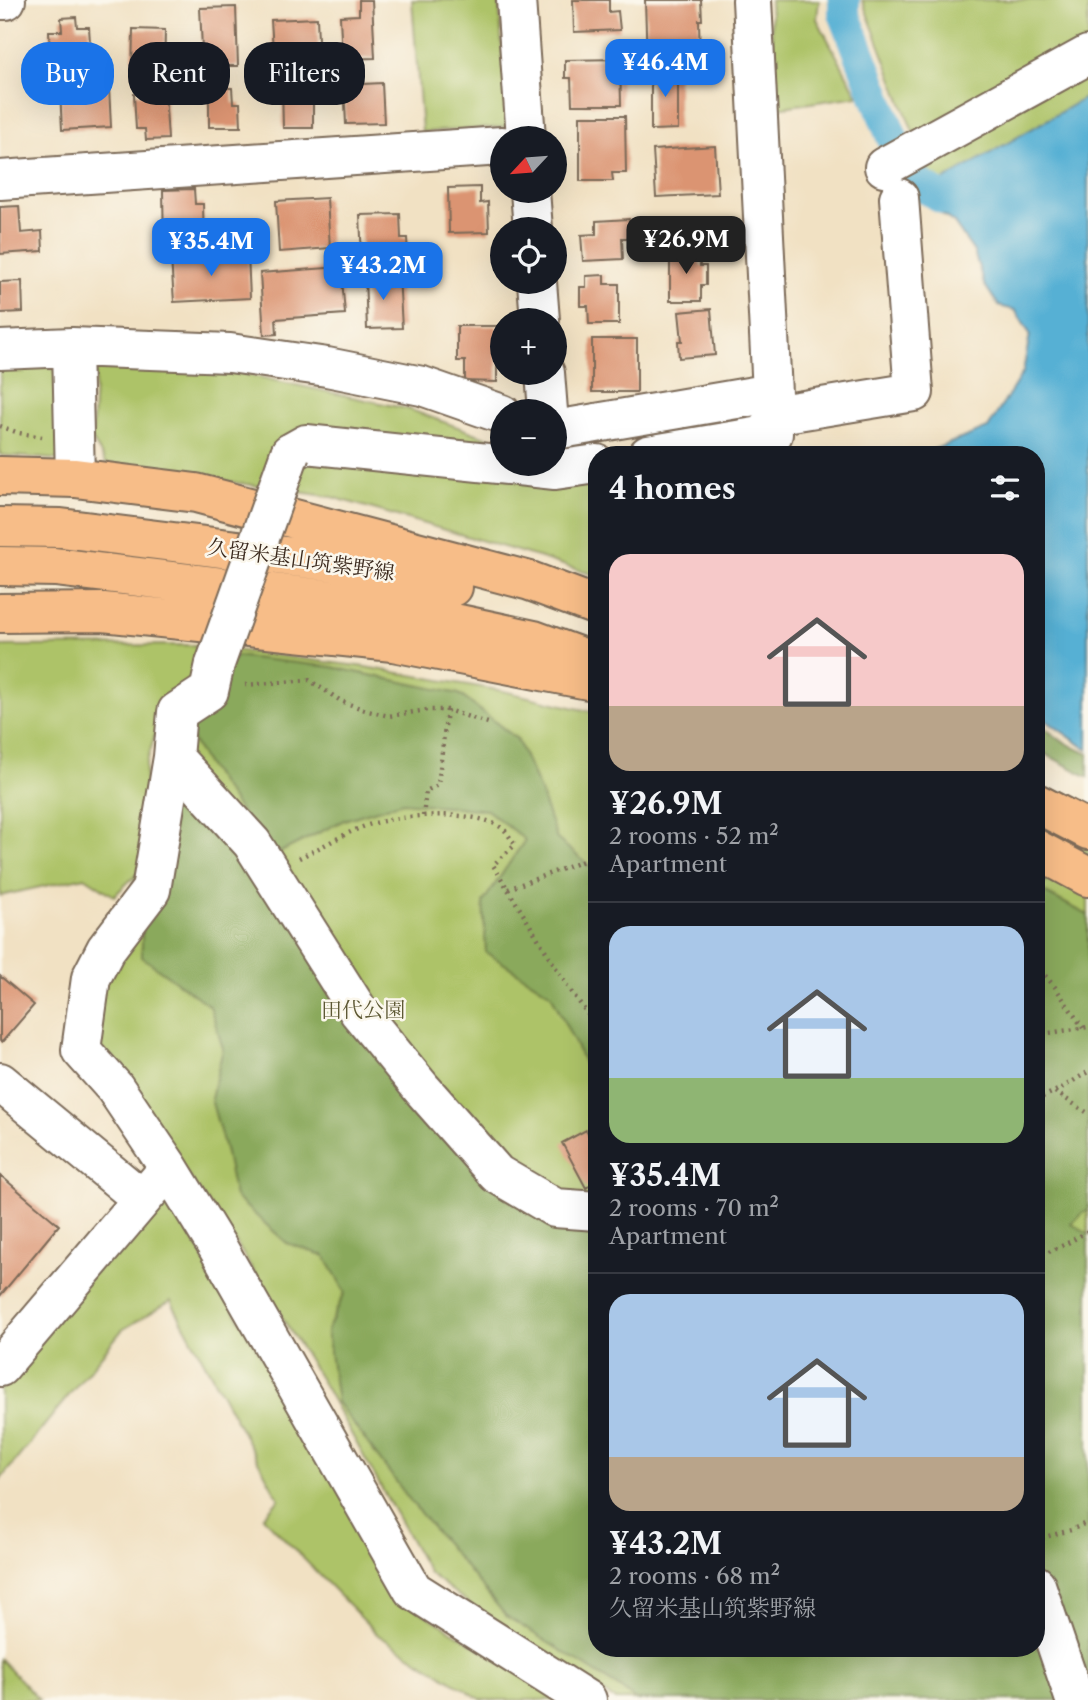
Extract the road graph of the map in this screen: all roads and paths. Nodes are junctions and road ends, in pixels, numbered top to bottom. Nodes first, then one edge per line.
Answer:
1 (0, 0) edge
2 (6, 0) edge
3 (516, 0) edge
4 (752, 0) edge
5 (1088, 55) edge
6 (525, 126) edge
7 (490, 147) edge
8 (0, 180) edge
9 (72, 347) junction
10 (0, 350) edge
11 (773, 404) junction
12 (490, 410) edge
13 (0, 426) edge
14 (567, 429) edge
15 (74, 438) junction
16 (702, 446) edge
17 (588, 465) edge
18 (0, 476) edge
19 (75, 478) junction
20 (0, 527) edge
21 (0, 566) edge
22 (588, 603) edge
23 (0, 613) edge
24 (588, 623) edge
25 (588, 660) edge
26 (212, 677) junction
27 (588, 679) edge
28 (447, 710) junction
29 (488, 723) dead end
30 (173, 757) junction
31 (1045, 808) edge
32 (423, 816) junction
33 (1088, 830) edge
34 (1045, 854) edge
35 (588, 859) edge
36 (271, 871) junction
37 (1088, 877) edge
38 (508, 889) junction
39 (1045, 975) edge
40 (588, 1015) edge
41 (1085, 1028) edge
42 (1045, 1034) edge
43 (1088, 1072) edge
44 (0, 1082) edge
45 (1055, 1092) junction
46 (1045, 1096) edge
47 (1088, 1113) edge
48 (169, 1168) junction
49 (142, 1199) junction
50 (588, 1210) edge
51 (1088, 1231) edge
52 (1045, 1254) edge
53 (0, 1367) edge
54 (1088, 1522) edge
55 (1045, 1537) edge
56 (1045, 1612) edge
57 (587, 1700) edge
58 (1075, 1700) edge

1 - 2 street
3 - 6 street
4 - 11 street
5 - 11 street
7 - 8 street
9 - 10 street
9 - 12 street
9 - 15 street
11 - 14 street
11 - 16 street
13 - 15 path
15 - 19 street
17 - 26 street, bridge
18 - 19 main road
19 - 22 main road
20 - 24 main road, 久留米基山筑紫野線
21 - 25 main road, 久留米基山筑紫野線
23 - 27 main road
26 - 28 path
26 - 30 street
28 - 29 path
28 - 32 path
30 - 36 street
30 - 48 street
31 - 33 main road
32 - 36 path
32 - 38 path
34 - 37 main road
35 - 38 path
36 - 50 street
38 - 40 path
39 - 41 path
41 - 42 path
43 - 45 path
44 - 49 street
45 - 46 path
45 - 47 path
48 - 49 street
48 - 57 street
49 - 53 street
51 - 52 path
54 - 55 path
56 - 58 street

